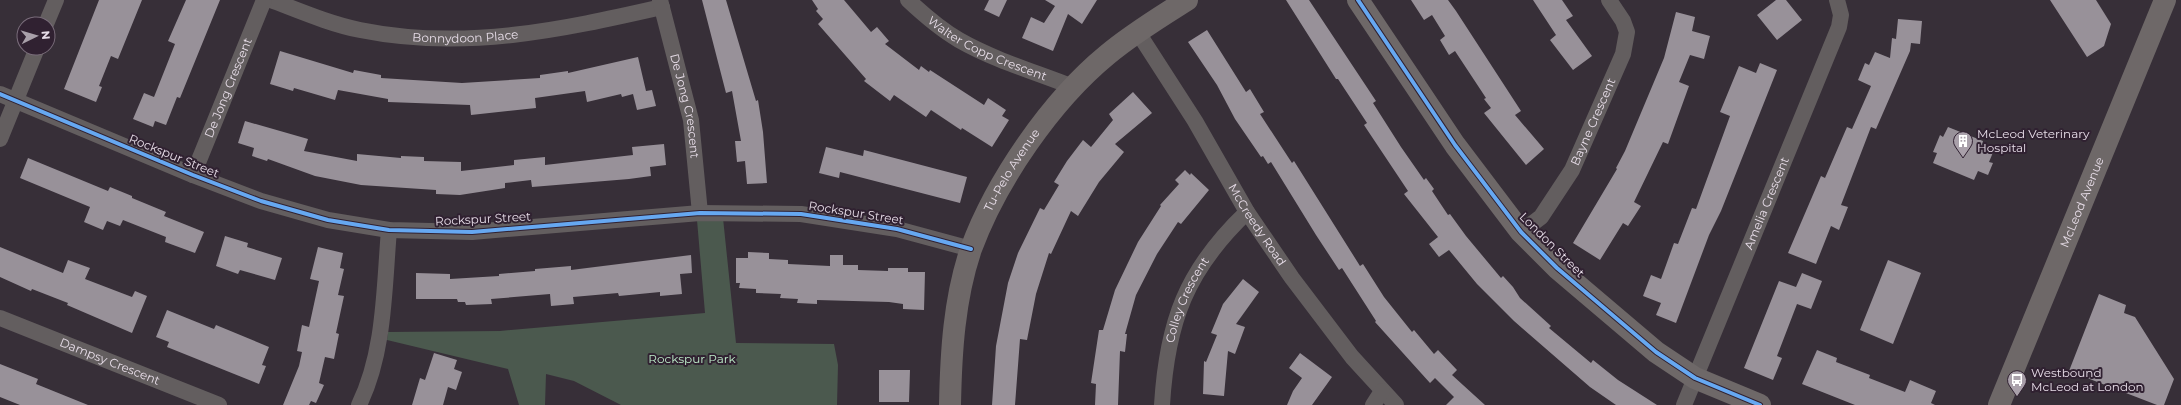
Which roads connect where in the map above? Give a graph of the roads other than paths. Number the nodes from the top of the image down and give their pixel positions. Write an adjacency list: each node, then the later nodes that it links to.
1 (56, 0): 11 (street)
2 (264, 0): 18 (street, De Jong Crescent)
3 (271, 0): 10 (street, Bonnydoon Place)
4 (908, 0): 14 (street, Walter Copp Crescent)
5 (1187, 0): 12 (street, Tu-Pelo Avenue)
6 (1358, 0): 22 (street, London Street)
7 (1609, 0): 22 (street, Bayne Crescent)
8 (1837, 0): 25 (street, Amelia Crescent)
9 (2165, 0): 35 (street, McLeod Avenue)
10 (661, 4): 20 (street, De Jong Crescent)
11 (49, 16)
12 (1137, 32): 14 (street, Tu-Pelo Avenue); 19 (street, McCreedy Road)
13 (34, 56): 16 (street)
14 (1073, 87): 23 (street, Tu-Pelo Avenue)
15 (0, 94): 16 (street, Rockspur Street)
16 (15, 101): 17 (street); 18 (street, Rockspur Street)
17 (0, 139)
18 (193, 175): 21 (street, Rockspur Street)
19 (1247, 212): 26 (street, McCreedy Road); 30 (street, Colley Crescent)
20 (700, 213): 21 (street, Rockspur Street); 23 (street, Rockspur Street)
21 (390, 230): 28 (street)
22 (1521, 232): 25 (street, London Street)
23 (971, 249): 29 (street, Tu-Pelo Avenue)
24 (0, 318): 27 (street, Dampsy Crescent)
25 (1696, 378): 33 (street, Amelia Crescent); 34 (street, London Street)
26 (1382, 391): 31 (street); 32 (street, McCreedy Road)
27 (219, 405)
28 (359, 405)
29 (950, 405)
30 (1162, 405)
31 (1373, 405)
32 (1396, 405)
33 (1684, 405)
34 (1760, 405)
35 (1999, 405)

